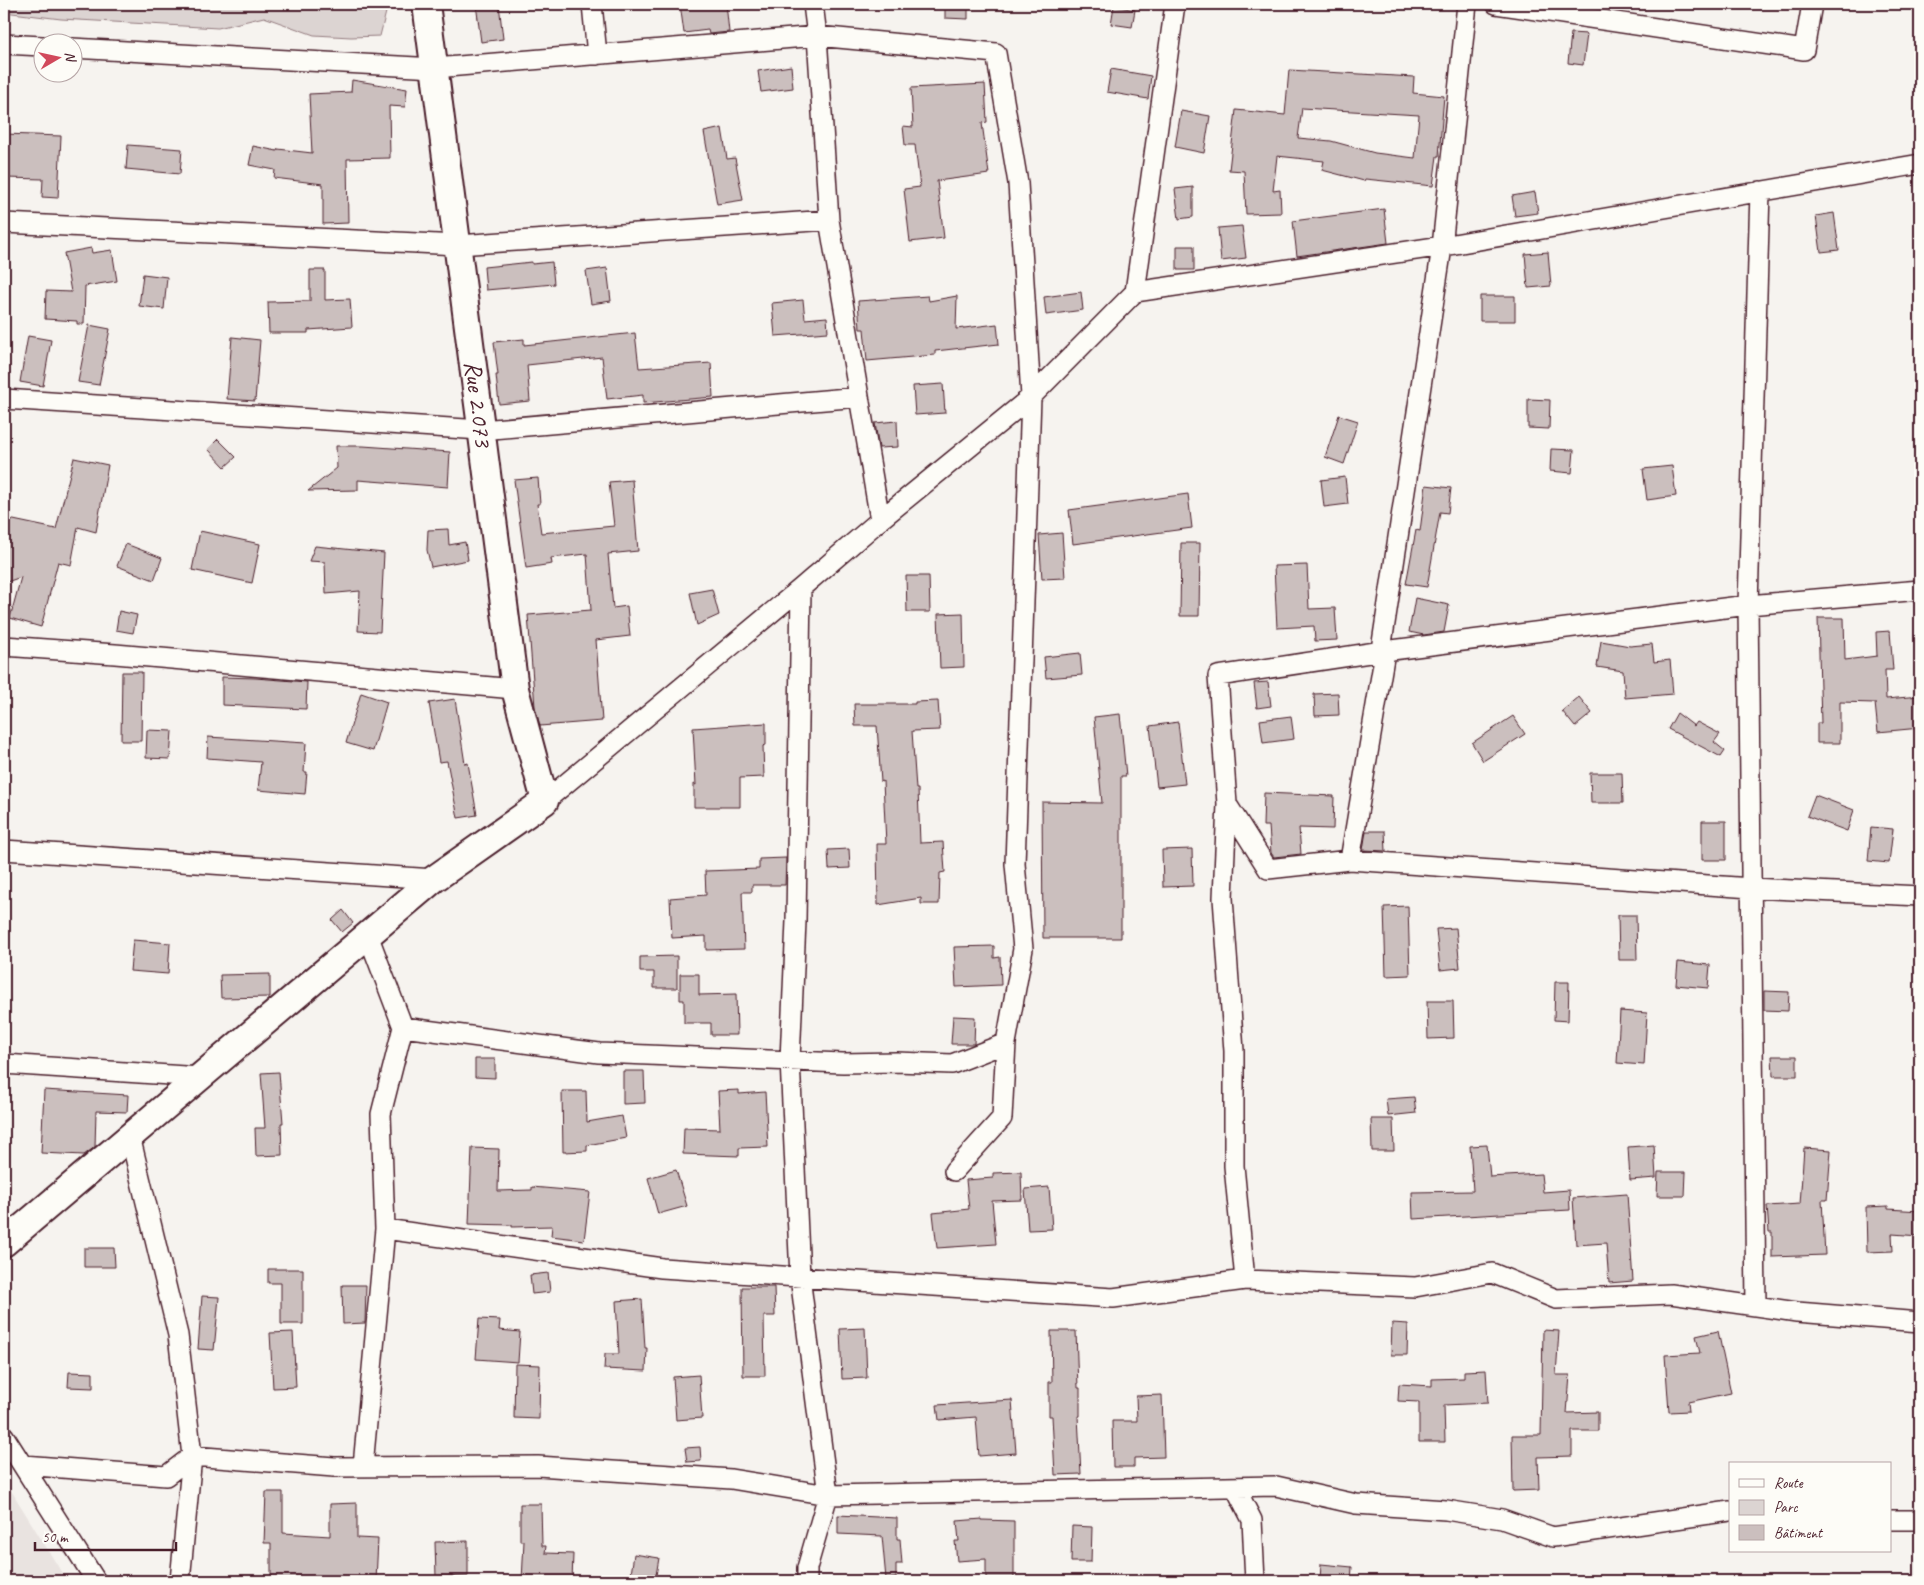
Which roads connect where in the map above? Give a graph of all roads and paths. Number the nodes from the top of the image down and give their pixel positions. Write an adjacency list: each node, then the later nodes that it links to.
1 (426, 4): 13 (street, Rue 2.073)
2 (592, 4): 12 (street)
3 (813, 4): 8 (street)
4 (1175, 4): 20 (street)
5 (1467, 4): 19 (street)
6 (1496, 4): 7 (street)
7 (1812, 4)
8 (817, 36): 12 (street); 16 (street); 22 (street)
9 (4, 44): 10 (street)
10 (32, 45)
11 (82, 49): 13 (street)
12 (597, 55): 13 (street)
13 (435, 68): 18 (street, Rue 2.073)
14 (1920, 164): 15 (street)
15 (1760, 191): 19 (street); 28 (street)
16 (830, 220): 18 (street); 21 (street)
17 (4, 224): 18 (street)
18 (458, 245): 24 (street, Rue 2.073)
19 (1442, 246): 20 (street); 30 (street)
20 (1135, 292): 22 (street)
21 (859, 397): 24 (street); 25 (street)
22 (1030, 397): 25 (street); 41 (street)
23 (4, 399): 24 (street)
24 (481, 430): 31 (street, Rue 2.073)
25 (880, 520): 26 (street)
26 (800, 588): 32 (street); 42 (street)
27 (1920, 590): 28 (street)
28 (1748, 606): 30 (street); 37 (street)
29 (4, 646): 31 (street)
30 (1385, 652): 33 (street); 35 (street)
31 (515, 689): 32 (street, Rue 2.073)
32 (545, 801): 36 (street)
33 (1228, 804): 35 (street); 50 (street)
34 (4, 850): 36 (street)
35 (1350, 860): 37 (street)
36 (434, 879): 39 (street)
37 (1751, 888): 38 (street); 51 (street)
38 (1920, 896)
39 (368, 935): 40 (street); 44 (street)
40 (403, 1028): 42 (street); 47 (street)
41 (1006, 1042): 42 (street); 46 (street)
42 (790, 1060): 49 (street)
43 (4, 1064): 44 (street)
44 (200, 1077): 45 (street)
45 (130, 1136): 48 (street); 54 (street)
46 (954, 1171)
47 (385, 1228): 49 (street); 56 (street)
48 (4, 1243)
49 (800, 1277): 50 (street); 58 (street)
50 (1245, 1280): 51 (street)
51 (1756, 1306): 52 (street)
52 (1920, 1322)
53 (4, 1436): 55 (street)
54 (192, 1456): 55 (street); 56 (street); 63 (street)
55 (23, 1465): 62 (street)
56 (363, 1466): 58 (street)
57 (1235, 1487): 58 (street); 59 (street); 65 (street)
58 (828, 1495): 64 (street)
59 (1729, 1511)
60 (1892, 1520): 61 (street)
61 (1920, 1520)
62 (96, 1581)
63 (180, 1581)
64 (807, 1581)
65 (1256, 1581)

